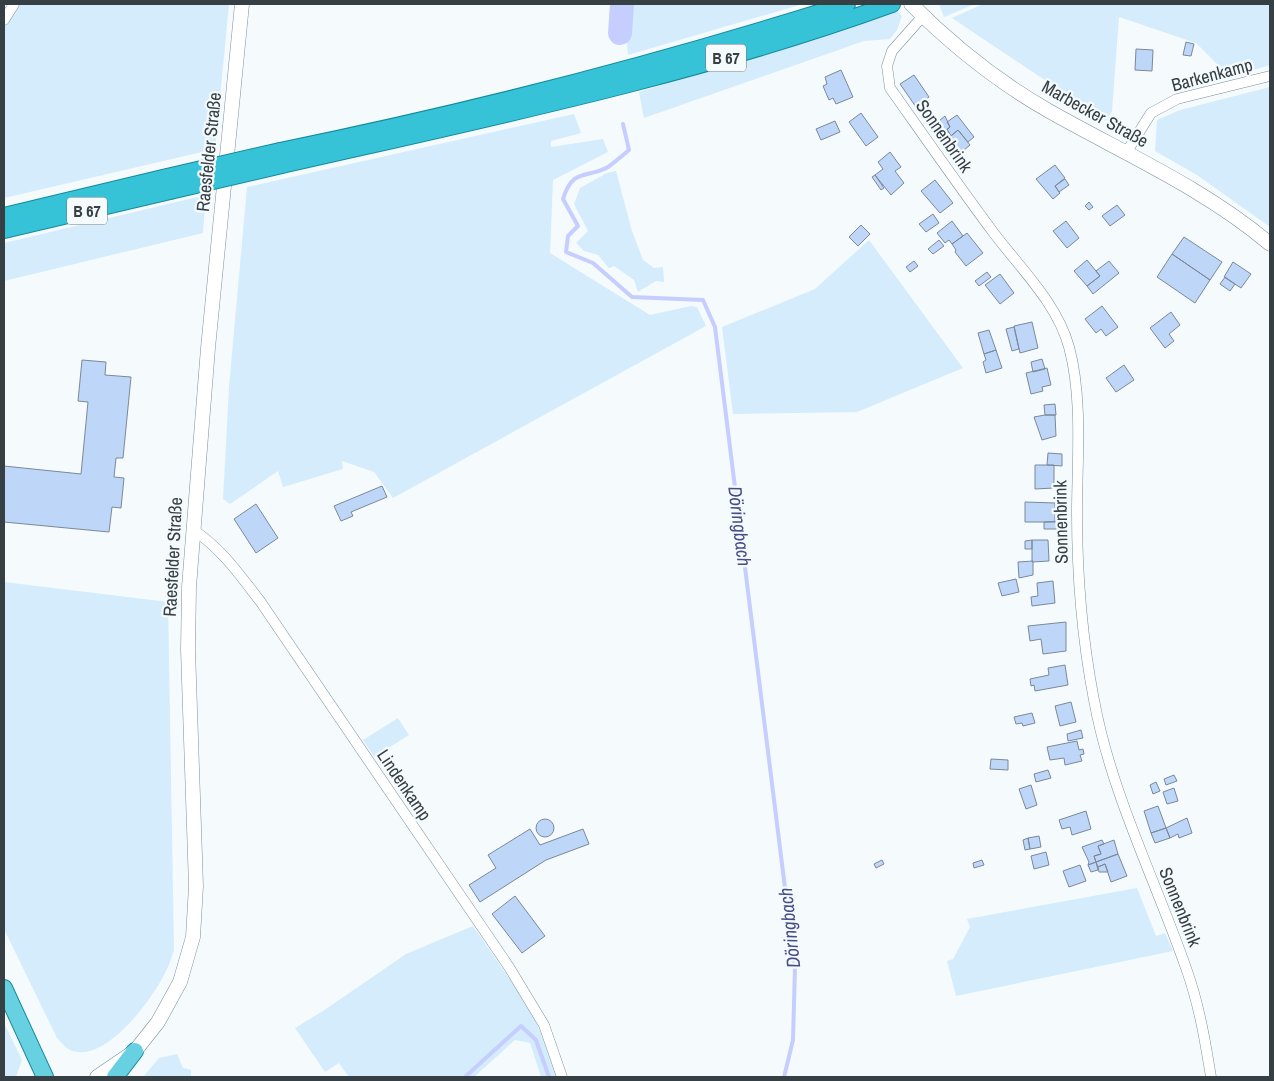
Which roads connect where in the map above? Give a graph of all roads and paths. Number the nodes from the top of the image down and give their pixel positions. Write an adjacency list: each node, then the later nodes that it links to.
1 (14, 4): 7 (street)
2 (242, 4): 17 (main road, Raesfelder Straße)
3 (847, 4): 10 (highway, B 67)
4 (892, 4): 10 (highway, B 67)
5 (911, 4): 6 (main road, Marbecker Straße)
6 (923, 16): 9 (main road, Marbecker Straße); 24 (street, Sonnenbrink)
7 (4, 20)
8 (1270, 76): 9 (street, Barkenkamp)
9 (1126, 153): 16 (main road, Marbecker Straße)
10 (281, 158): 11 (highway, B 67, bridge)
11 (168, 184): 12 (highway, B 67); 15 (highway, B 67)
12 (50, 203): 13 (highway); 14 (highway, B 67)
13 (4, 211)
14 (4, 216)
15 (4, 230)
16 (1270, 244)
17 (192, 528): 19 (main road, Raesfelder Straße); 23 (street, Lindenkamp)
18 (4, 988): 20 (main road)
19 (135, 1051): 21 (main road, Raesfelder Straße); 22 (main road)
20 (45, 1077)
21 (97, 1077)
22 (115, 1077)
23 (562, 1077)
24 (1211, 1077)

